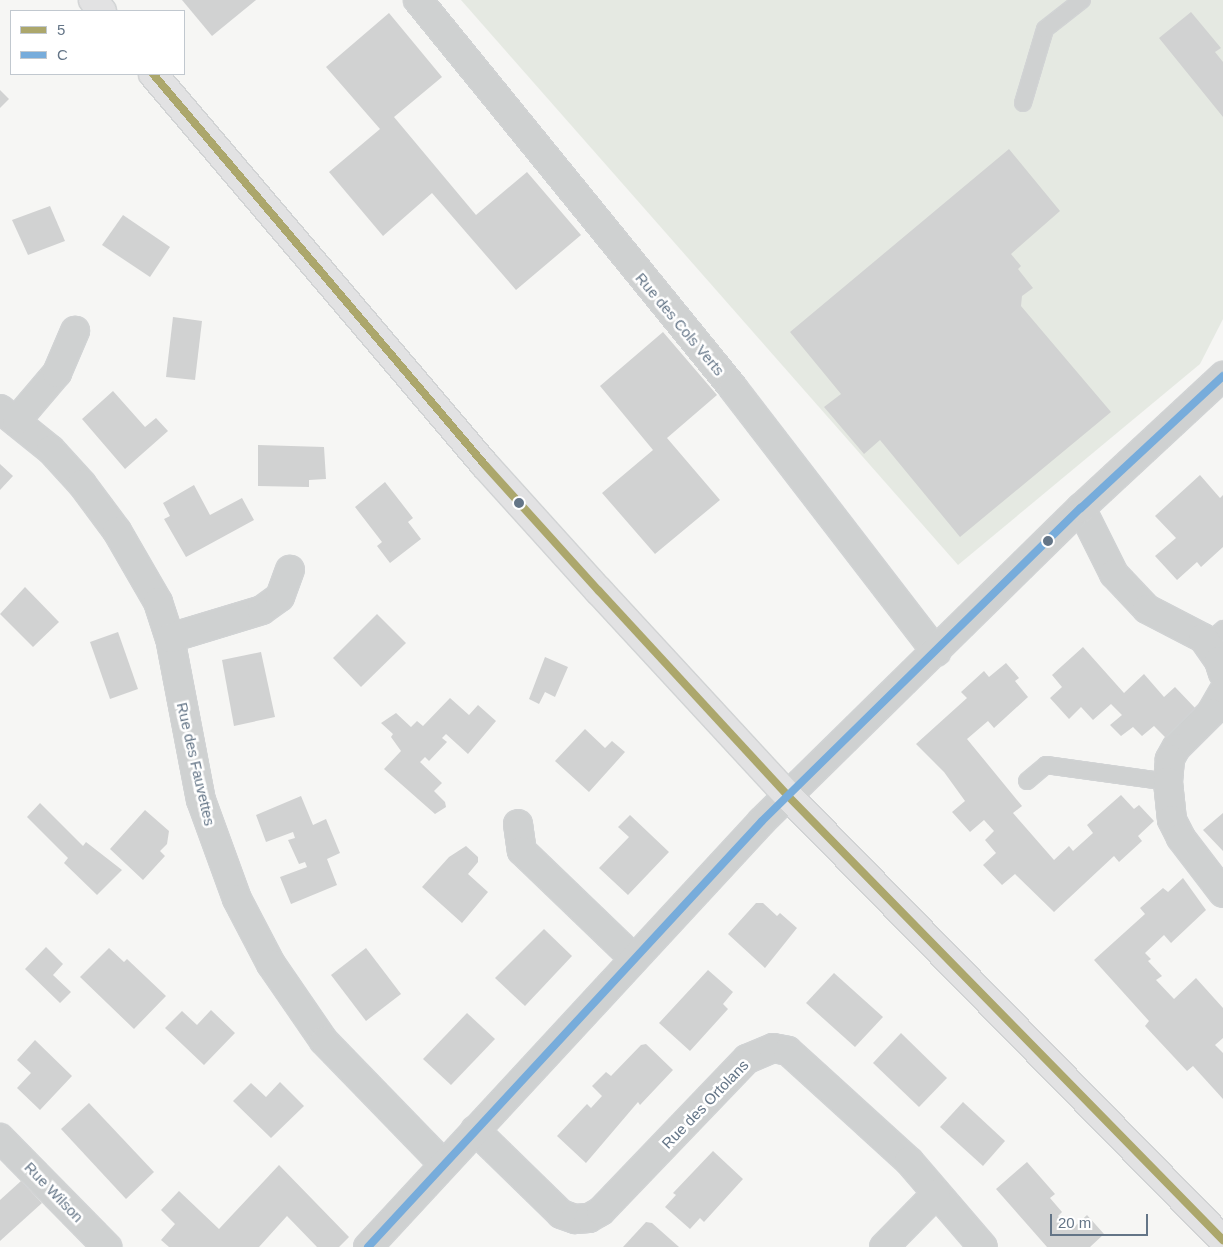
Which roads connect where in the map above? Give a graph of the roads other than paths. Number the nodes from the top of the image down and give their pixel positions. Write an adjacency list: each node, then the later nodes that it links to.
1 (418, 0): 12 (street, Rue des Cols Verts)
2 (1082, 0): 4 (lane)
3 (153, 75): 17 (main road)
4 (1023, 103)
5 (75, 331): 7 (street)
6 (1223, 376): 8 (street)
7 (9, 414): 11 (street, Rue des Fauvettes)
8 (1081, 508): 10 (street); 12 (street)
9 (290, 570): 11 (street)
10 (1215, 636): 13 (street)
11 (170, 638): 23 (street, Rue des Fauvettes)
12 (936, 652): 17 (street)
13 (1223, 674)
14 (1223, 692): 16 (street)
15 (1027, 781): 16 (lane)
16 (1168, 782): 19 (street)
17 (788, 796): 20 (street); 25 (main road)
18 (518, 824): 20 (street)
19 (1223, 893)
20 (633, 958): 21 (street)
21 (475, 1130): 23 (street); 24 (street, Rue des Ortolans)
22 (0, 1138): 26 (street, Rue Wilson)
23 (443, 1164): 27 (street)
24 (936, 1194): 28 (street); 29 (street, Rue des Ortolans)
25 (1223, 1240)
26 (107, 1247)
27 (368, 1247)
28 (884, 1247)
29 (983, 1247)

